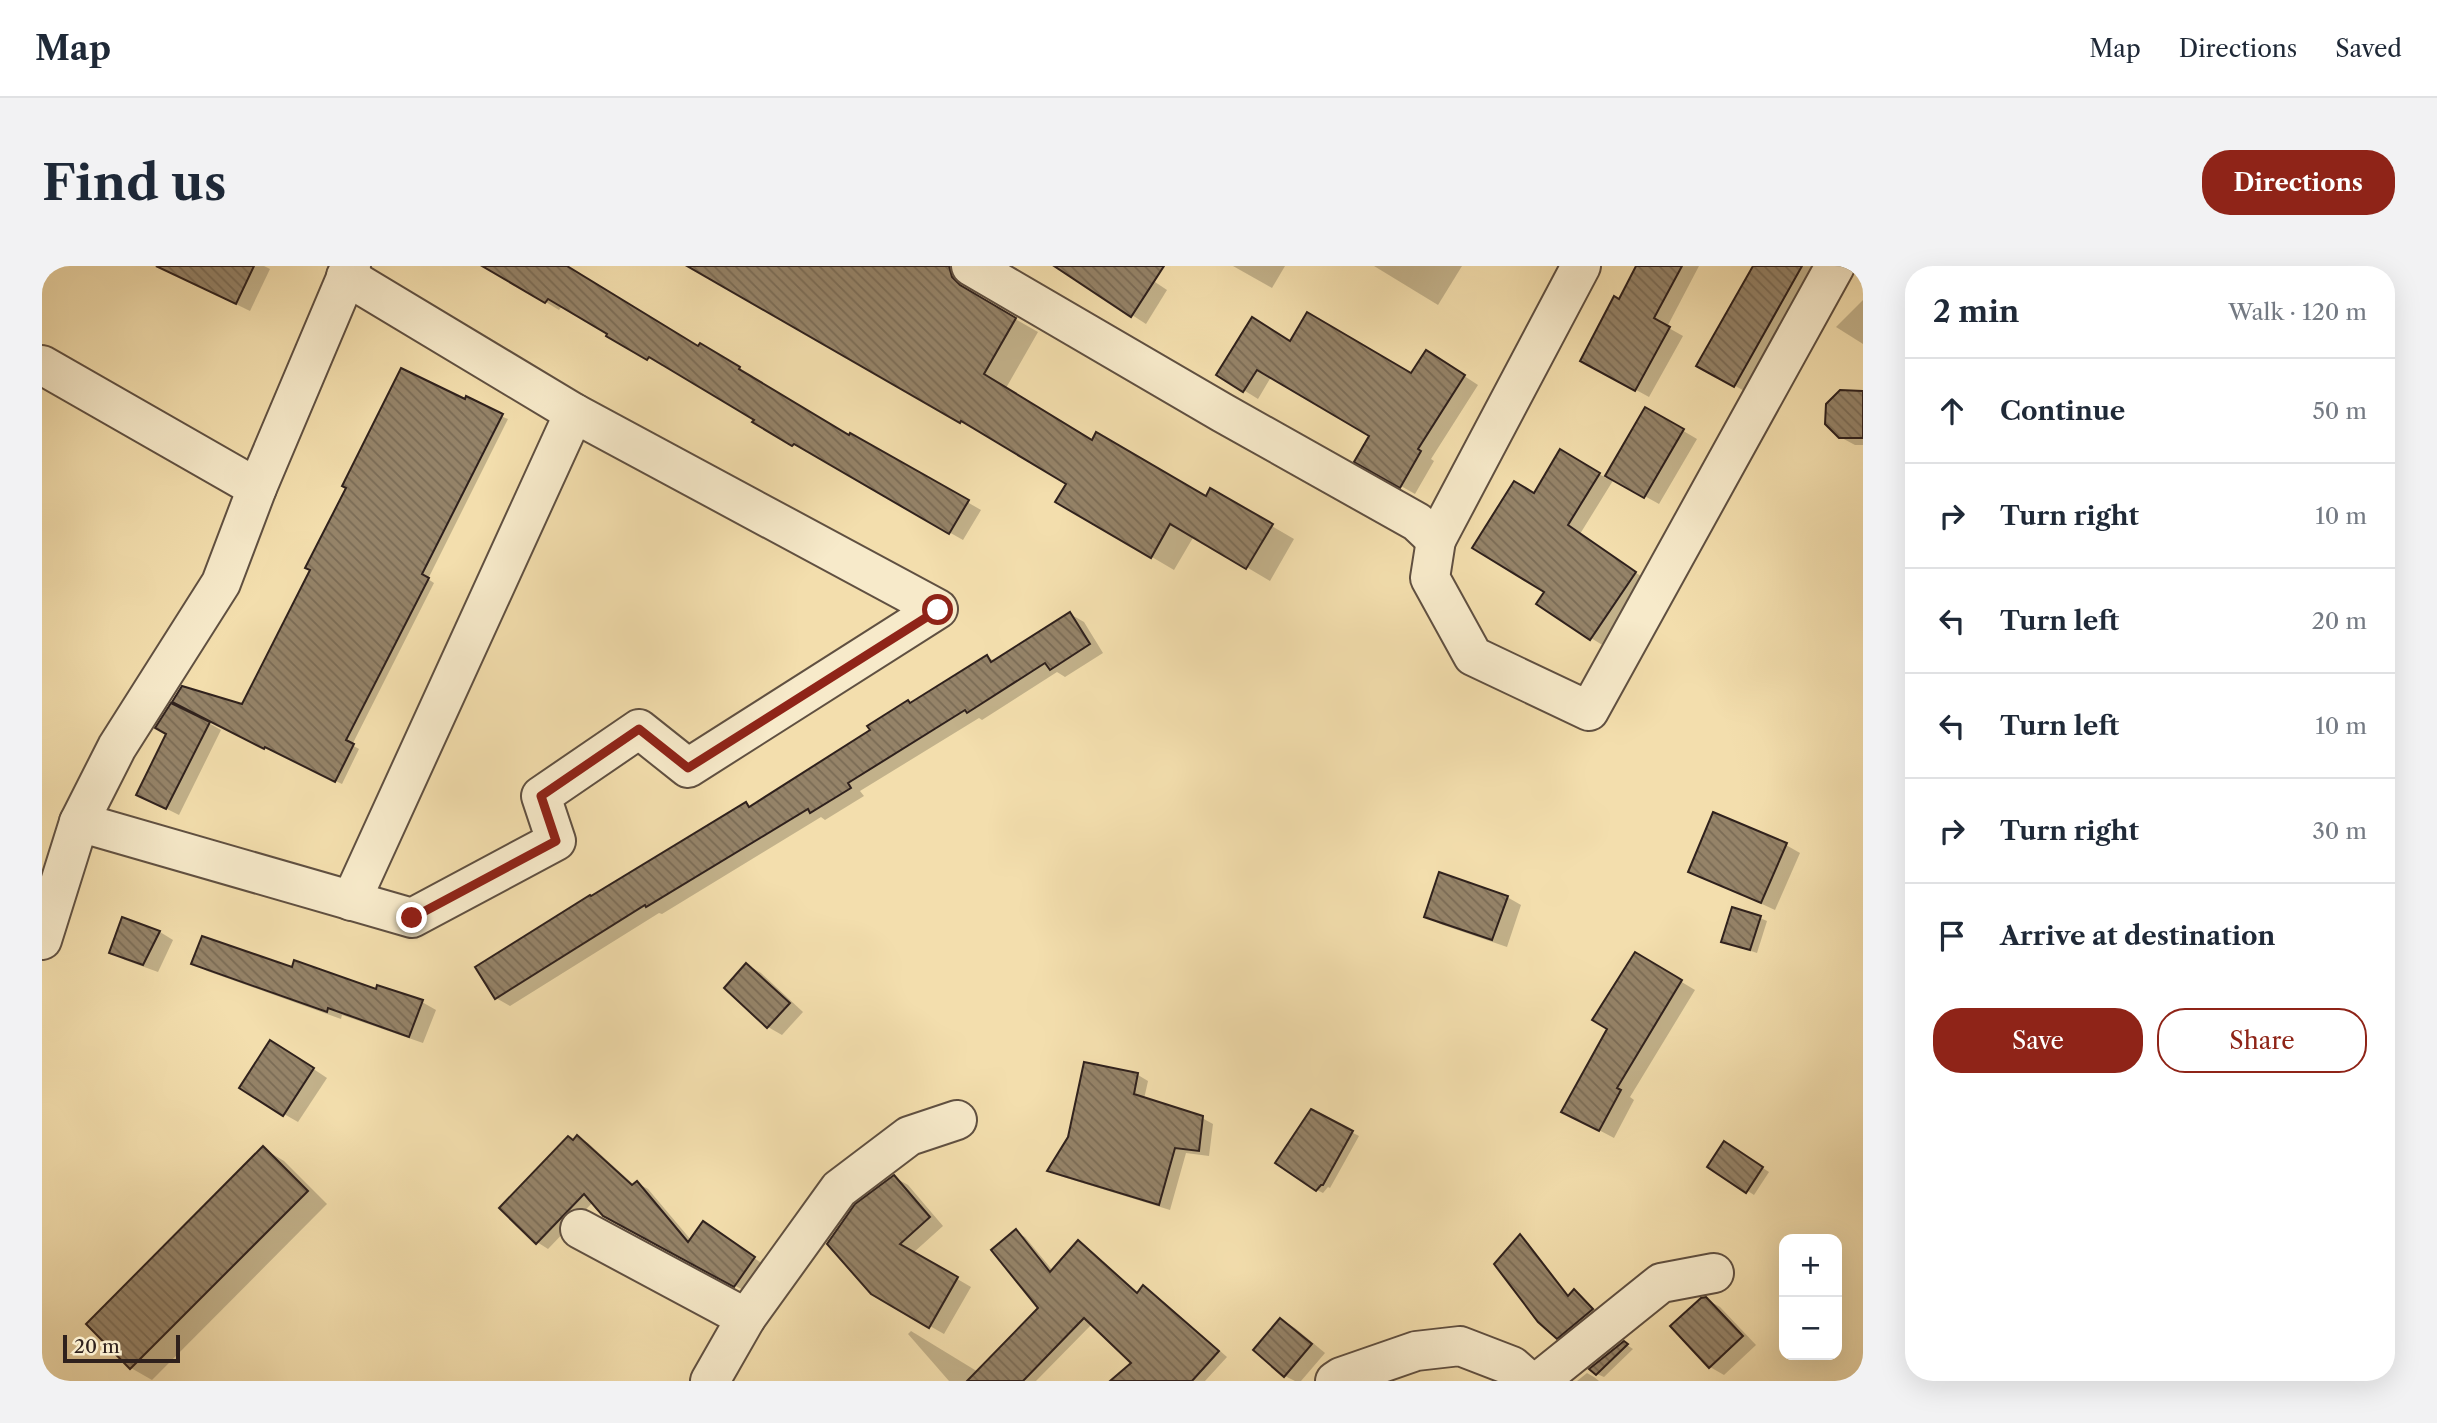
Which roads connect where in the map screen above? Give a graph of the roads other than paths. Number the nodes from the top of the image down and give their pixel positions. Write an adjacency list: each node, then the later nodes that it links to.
1 (971, 266): 8 (street)
2 (1581, 266): 8 (street)
3 (1835, 266): 8 (street)
4 (349, 271): 6 (street); 7 (street)
5 (42, 365): 7 (street)
6 (574, 413): 10 (street); 10 (street)
7 (257, 488): 9 (street)
8 (1437, 540)
9 (79, 822): 10 (street); 11 (street)
10 (351, 901)
11 (42, 940)
12 (957, 1120): 15 (street)
13 (580, 1229): 15 (street)
14 (1714, 1273): 19 (street)
15 (746, 1318): 16 (street)
16 (710, 1381)
17 (1335, 1381): 18 (street)
18 (1530, 1381)
19 (1539, 1381)

